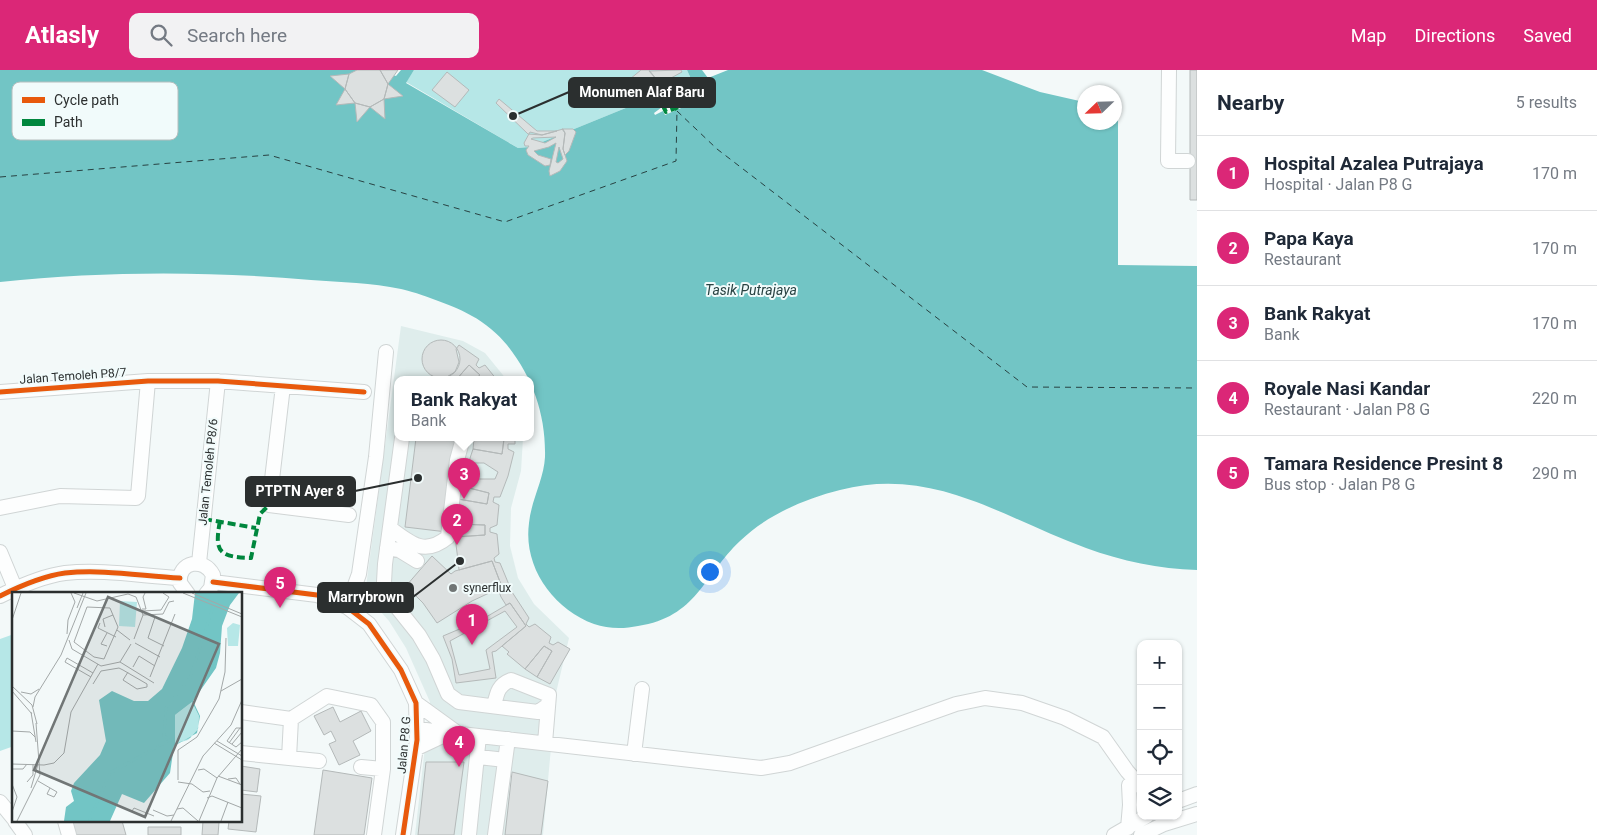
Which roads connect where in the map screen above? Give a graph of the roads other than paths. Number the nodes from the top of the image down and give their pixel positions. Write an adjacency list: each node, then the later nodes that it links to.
1 (1169, 70): 2 (street)
2 (1188, 161)
3 (386, 352): 11 (street)
4 (148, 381): 5 (street, Jalan Temoleh P8/7); 7 (street, Jalan Temoleh P8/7); 13 (street)
5 (218, 381): 6 (street, Jalan Temoleh P8/7); 18 (street, Jalan Temoleh P8/6)
6 (283, 386): 8 (street, Jalan Temoleh P8/7); 14 (street)
7 (0, 392)
8 (364, 392)
9 (402, 441): 12 (street)
10 (462, 441): 15 (street)
11 (376, 457): 12 (street); 25 (street)
12 (399, 460): 15 (street)
13 (0, 508)
14 (349, 515)
15 (390, 528): 17 (street)
16 (0, 552): 21 (street)
17 (386, 553): 19 (street); 28 (street)
18 (198, 563): 20 (street); 22 (street)
19 (416, 564)
20 (180, 578): 21 (street); 23 (street)
21 (15, 588): 24 (street)
22 (210, 588): 25 (street, Jalan P8 G)
23 (186, 592)
24 (0, 596)
25 (348, 607): 27 (street, Jalan P8 G)
26 (642, 689): 39 (street)
27 (416, 703): 32 (street, Jalan P8 G); 33 (street)
28 (494, 706): 29 (street); 29 (street)
29 (543, 709): 36 (street)
30 (242, 712): 31 (street)
31 (291, 720): 41 (street); 45 (street)
32 (417, 729): 33 (street); 37 (street, Jalan P8 G)
33 (454, 733): 34 (street); 37 (street)
34 (480, 736): 35 (street); 40 (street)
35 (508, 739): 36 (street); 42 (street)
36 (545, 743): 39 (street)
37 (416, 749): 56 (street, Jalan P8 G)
38 (242, 753): 41 (street)
39 (634, 754): 46 (street)
40 (478, 757): 42 (street); 57 (street)
41 (288, 758): 43 (street)
42 (505, 760): 58 (street)
43 (318, 762)
44 (361, 766): 45 (street)
45 (383, 769): 55 (street)
46 (1134, 782): 50 (street); 53 (street)
47 (0, 802): 49 (street)
48 (1197, 814): 52 (street)
49 (12, 819)
50 (1144, 821): 52 (street); 53 (street)
51 (65, 822): 54 (street)
52 (1162, 825)
53 (1128, 828): 59 (street)
54 (69, 835)
55 (374, 835)
56 (403, 835)
57 (469, 835)
58 (495, 835)
59 (1114, 835)

